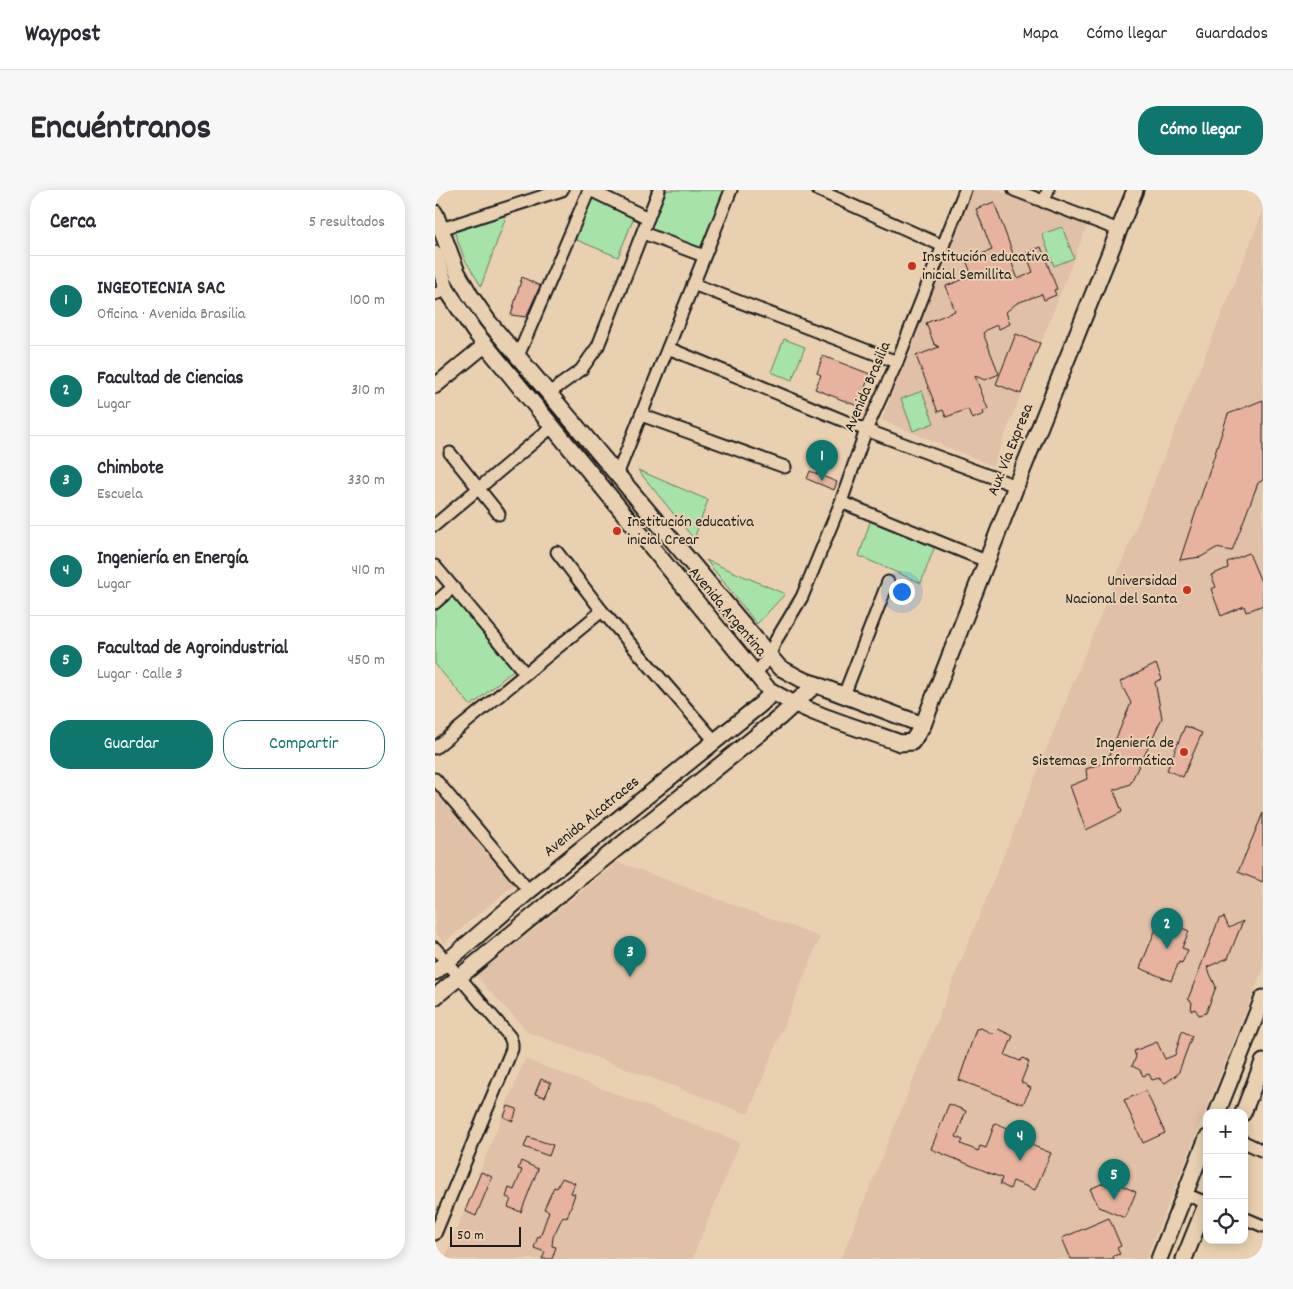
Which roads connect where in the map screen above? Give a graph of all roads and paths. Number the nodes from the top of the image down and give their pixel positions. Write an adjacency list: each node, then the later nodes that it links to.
1 (562, 190): 13 (street)
2 (589, 190): 12 (street); 26 (street)
3 (658, 190): 12 (street)
4 (731, 190): 18 (street)
5 (818, 190): 16 (street)
6 (965, 190): 16 (street, Avenida Brasilia)
7 (1014, 190): 10 (street)
8 (1048, 190): 10 (street)
9 (1135, 190): 14 (main road, Aux. Vía Expresa)
10 (1044, 202): 14 (street)
11 (435, 213): 13 (main road, Avenida Argentina)
12 (648, 218): 15 (street)
13 (441, 229): 21 (main road, Avenida Argentina)
14 (1119, 230): 37 (main road, Aux. Vía Expresa)
15 (643, 233): 18 (street); 29 (street)
16 (943, 246): 27 (street, Avenida Brasilia)
17 (435, 254): 20 (main road, Avenida Argentina)
18 (705, 256): 19 (street)
19 (693, 284): 25 (street); 27 (street)
20 (441, 292): 22 (main road, Avenida Argentina)
21 (488, 321): 22 (street); 23 (main road, Avenida Argentina)
22 (474, 331): 24 (main road, Avenida Argentina)
23 (504, 339): 24 (street); 26 (main road, Avenida Argentina)
24 (487, 348): 28 (street); 30 (main road, Avenida Argentina)
25 (668, 348): 31 (street); 33 (street)
26 (518, 356): 29 (main road, Avenida Argentina)
27 (897, 362): 33 (street, Avenida Brasilia)
28 (435, 386)
29 (544, 387): 30 (street); 36 (main road, Avenida Argentina)
30 (526, 394): 32 (main road, Avenida Argentina)
31 (641, 414): 35 (street); 36 (street)
32 (553, 426): 38 (street); 51 (main road, Avenida Argentina)
33 (866, 430): 37 (street); 39 (street, Avenida Brasilia)
34 (450, 453): 38 (street)
35 (785, 467)
36 (617, 475): 49 (main road, Avenida Argentina)
37 (1016, 486): 43 (main road, Aux. Vía Expresa)
38 (479, 489): 40 (street); 41 (street)
39 (841, 502): 43 (street); 49 (street, Avenida Brasilia)
40 (499, 514)
41 (435, 525)
42 (557, 552): 48 (street)
43 (986, 561): 56 (main road, Aux. Vía Expresa)
44 (435, 566): 46 (street)
45 (888, 582): 54 (street)
46 (453, 587): 47 (street); 50 (street)
47 (435, 602)
48 (602, 610): 50 (street); 57 (street)
49 (774, 661): 51 (street, Avenida Brasilia); 52 (main road)
50 (525, 673): 58 (street)
51 (756, 674): 53 (main road, Avenida Argentina)
52 (816, 684): 54 (main road); 55 (main road)
53 (773, 692): 55 (main road, Avenida Argentina); 57 (main road, Avenida Alcatraces)
54 (844, 695): 56 (main road)
55 (795, 704): 56 (main road, Avenida Argentina); 63 (main road)
56 (923, 725)
57 (714, 740): 60 (main road, Avenida Alcatraces)
58 (435, 748)
59 (435, 779): 60 (street)
60 (529, 891): 62 (main road, Avenida Alcatraces)
61 (435, 948): 62 (street)
62 (441, 968): 63 (street)
63 (458, 977): 64 (main road); 75 (street)
64 (435, 997)
65 (1263, 998): 67 (main road)
66 (1263, 1062): 68 (main road)
67 (1219, 1109)
68 (1245, 1109)
69 (1248, 1144): 71 (street)
70 (1203, 1148): 72 (main road)
71 (1263, 1151)
72 (1185, 1194): 74 (street); 80 (main road)
73 (435, 1198): 75 (street)
74 (1203, 1201)
75 (447, 1203): 79 (street)
76 (1203, 1213): 81 (main road)
77 (1248, 1220): 78 (street)
78 (1263, 1226)
79 (435, 1234)
80 (1159, 1259)
81 (1184, 1259)

